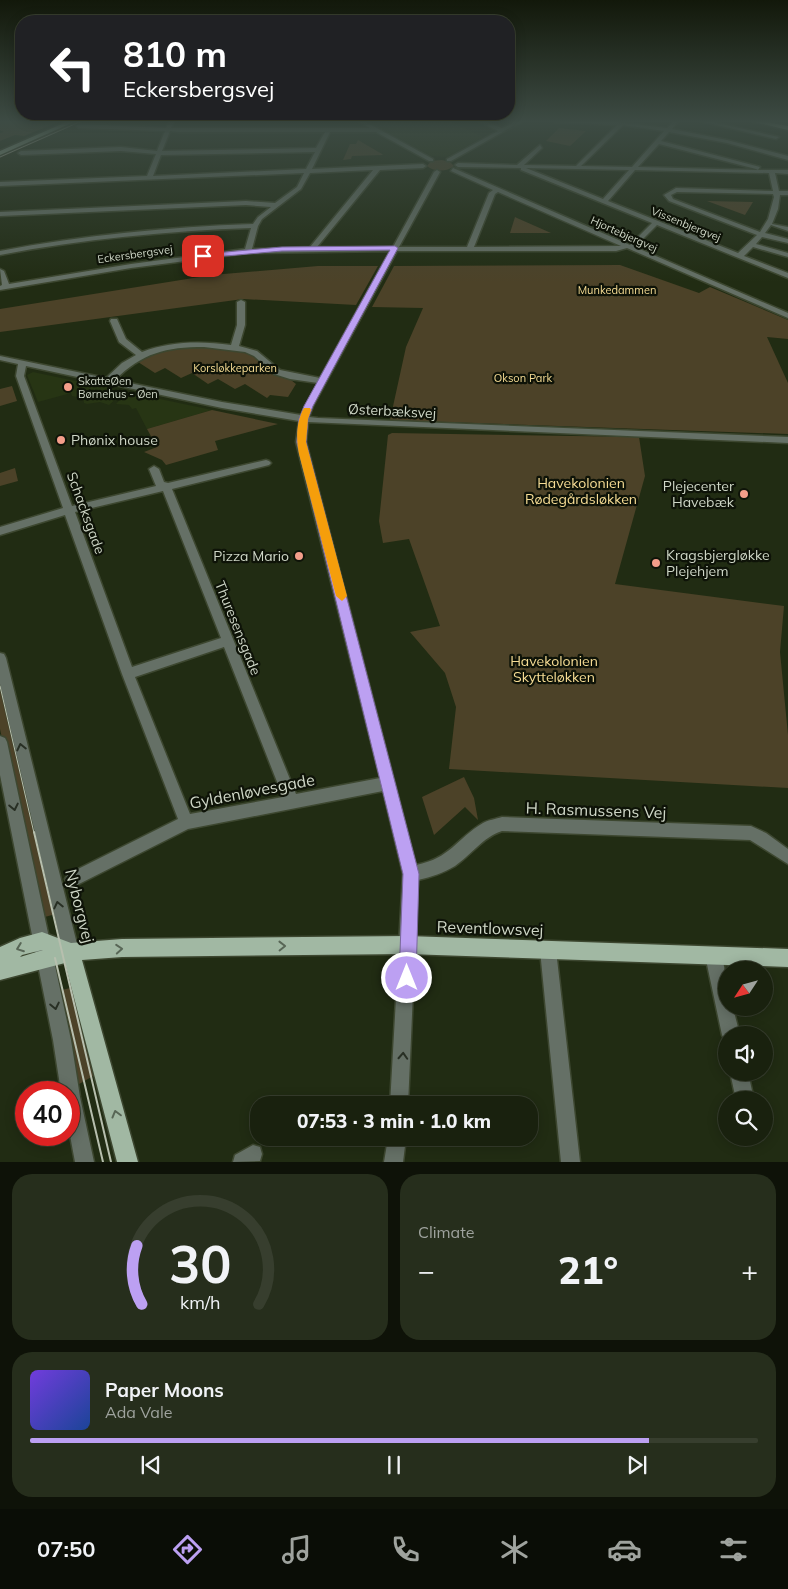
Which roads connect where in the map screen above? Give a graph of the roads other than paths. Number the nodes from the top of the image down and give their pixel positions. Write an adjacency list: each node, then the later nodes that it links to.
1 (150, 174): 10 (street)
2 (235, 174): 10 (street)
3 (306, 174): 15 (street)
4 (373, 174): 26 (street)
5 (444, 174): 25 (street)
6 (458, 174): 12 (street, Hjortebjergvej)
7 (535, 174): 14 (street, Vissenbjergvej)
8 (629, 174): 14 (street)
9 (773, 174): 13 (street)
10 (149, 178): 11 (street)
11 (0, 184)
12 (497, 190): 24 (street, Hjortebjergvej); 27 (street)
13 (785, 192): 18 (street); 21 (street)
14 (602, 201): 17 (street, Vissenbjergvej)
15 (276, 205): 16 (street); 19 (street)
16 (0, 214)
17 (656, 223): 24 (street); 31 (street, Vissenbjergvej)
18 (774, 225): 20 (street); 21 (street)
19 (255, 226): 28 (street); 29 (street)
20 (788, 229)
21 (765, 236): 22 (street); 23 (street)
22 (788, 241)
23 (753, 245): 30 (street); 31 (street)
24 (629, 247): 27 (street, Eckersbergsvej); 36 (street, Hjortebjergvej)
25 (395, 248): 26 (street, Eckersbergsvej); 27 (street, Eckersbergsvej); 43 (street)
26 (312, 249): 28 (street, Eckersbergsvej)
27 (470, 249)
28 (248, 251): 34 (street, Eckersbergsvej)
29 (0, 253)
30 (788, 255)
31 (739, 256): 33 (street, Vissenbjergvej)
32 (0, 271): 34 (street)
33 (788, 276)
34 (3, 288)
35 (241, 302): 38 (street)
36 (788, 316)
37 (114, 321): 39 (street)
38 (234, 348): 39 (street); 43 (street)
39 (141, 355): 42 (street)
40 (0, 358): 41 (street, Østerbæksvej)
41 (22, 362): 42 (street, Østerbæksvej); 49 (street, Schacksgade)
42 (108, 381): 44 (street, Østerbæksvej)
43 (324, 381): 44 (street)
44 (304, 419): 45 (street, Østerbæksvej); 55 (street)
45 (788, 440)
46 (266, 463): 48 (street)
47 (154, 469): 48 (street, Thuresensgade)
48 (166, 486): 49 (street); 51 (street, Thuresensgade)
49 (70, 510): 50 (street); 53 (street, Schacksgade)
50 (0, 531)
51 (227, 640): 53 (street); 56 (street, Thuresensgade)
52 (0, 658): 64 (street, Nyborgvej, one-way to 52)
53 (128, 674): 57 (street, Schacksgade)
54 (0, 742): 62 (street, one-way to 62)
55 (389, 783): 56 (street, Gyldenløvesgade); 59 (street)
56 (292, 801): 57 (street, Gyldenløvesgade)
57 (186, 822): 60 (street, Gyldenløvesgade)
58 (788, 857): 59 (street, H. Rasmussens Vej)
59 (411, 874): 61 (street)
60 (73, 879)
61 (407, 945): 63 (main road, Reventlowsvej); 64 (main road, Reventlowsvej, one-way to 61); 70 (street, one-way to 61)
62 (44, 949): 64 (main road, Reventlowsvej); 66 (main road, one-way to 66); 68 (main road); 72 (street, one-way to 72)
63 (548, 950): 65 (main road, Reventlowsvej); 75 (street)
64 (71, 952): 73 (main road, Nyborgvej, one-way to 64)
65 (712, 955): 67 (main road, Reventlowsvej); 69 (street)
66 (0, 957)
67 (788, 958)
68 (0, 971)
69 (728, 1026)
70 (400, 1096)
71 (396, 1146): 74 (street)
72 (85, 1162)
73 (128, 1162)
74 (394, 1162)
75 (571, 1162)

